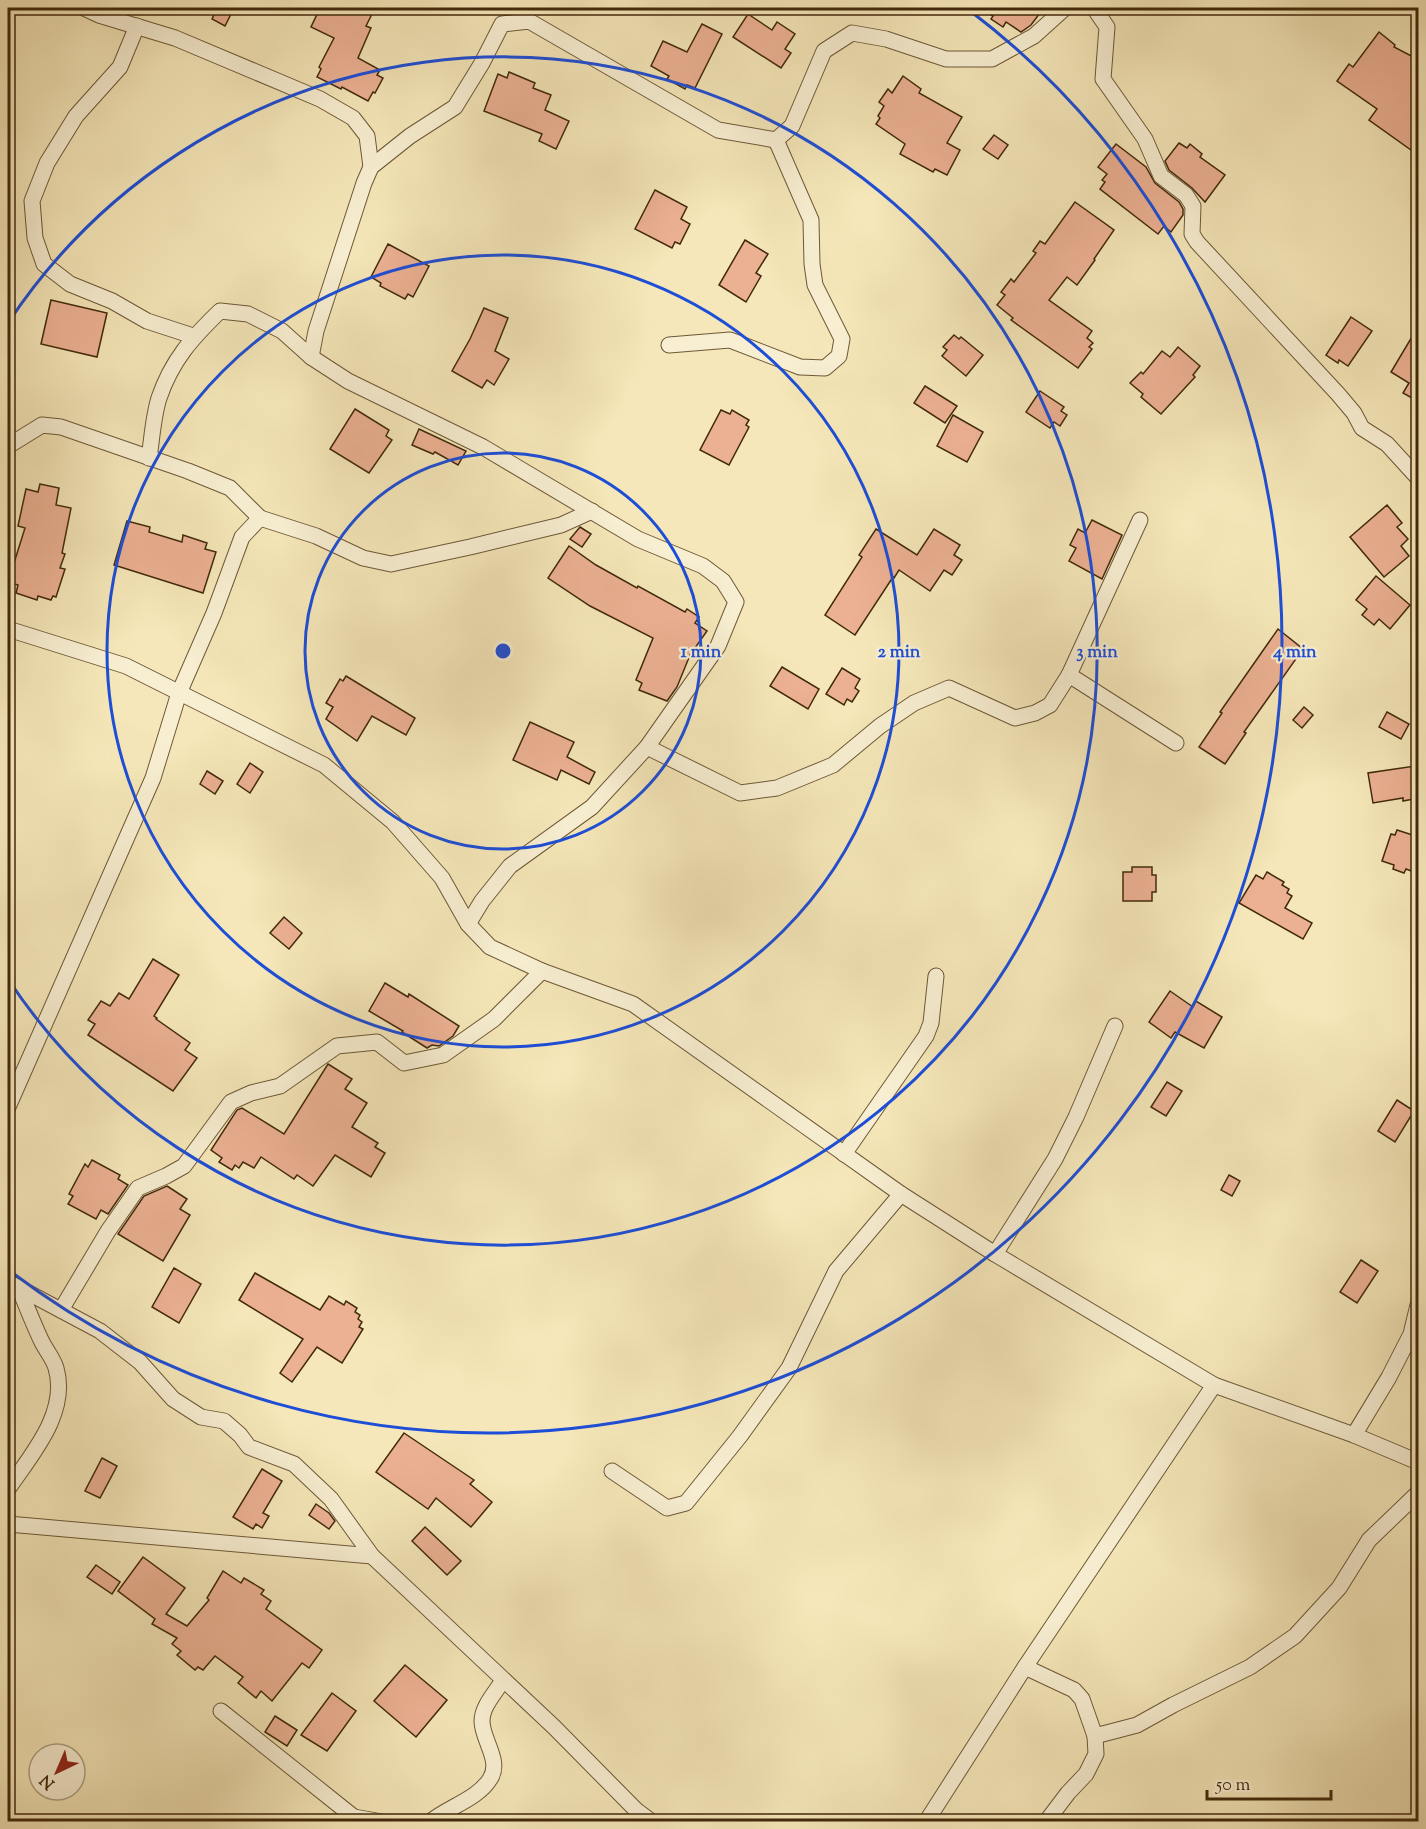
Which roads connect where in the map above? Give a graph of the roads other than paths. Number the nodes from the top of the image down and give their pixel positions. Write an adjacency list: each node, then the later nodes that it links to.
1 (84, 8): 4 (street)
2 (1065, 8): 5 (street)
3 (1094, 8): 12 (street)
4 (137, 26): 6 (street); 7 (street)
5 (776, 140): 6 (street); 8 (street)
6 (371, 167): 9 (street)
7 (193, 336): 9 (street); 11 (street)
8 (669, 345)
9 (311, 357): 13 (street)
10 (8, 446): 11 (street)
11 (149, 458): 14 (street)
12 (1419, 478)
13 (592, 511): 14 (street); 20 (street)
14 (260, 518): 18 (street)
15 (1140, 520): 17 (street)
16 (8, 629): 18 (street)
17 (1069, 675): 19 (street); 20 (street)
18 (179, 693): 21 (street); 25 (street)
19 (1176, 743)
20 (647, 747): 21 (street)
21 (468, 924): 22 (street)
22 (542, 971): 26 (street); 31 (street)
23 (936, 976): 26 (street)
24 (1115, 1026): 28 (street)
25 (8, 1107)
26 (844, 1154): 27 (street)
27 (901, 1194): 28 (street); 35 (street)
28 (995, 1254): 32 (street)
29 (13, 1285): 31 (street); 36 (street)
30 (1419, 1305): 33 (street)
31 (61, 1310): 39 (street)
32 (1214, 1385): 33 (street); 40 (street)
33 (1354, 1434): 34 (street)
34 (1419, 1462)
35 (612, 1471)
36 (8, 1489)
37 (1419, 1492): 43 (street)
38 (8, 1524): 39 (street)
39 (372, 1556): 41 (street)
40 (1025, 1667): 43 (street); 48 (street)
41 (503, 1680): 46 (street); 47 (street)
42 (221, 1711): 44 (street)
43 (1095, 1736): 49 (street)
44 (357, 1819): 45 (street)
45 (382, 1821)
46 (430, 1821)
47 (652, 1821)
48 (926, 1821)
49 (1046, 1821)

